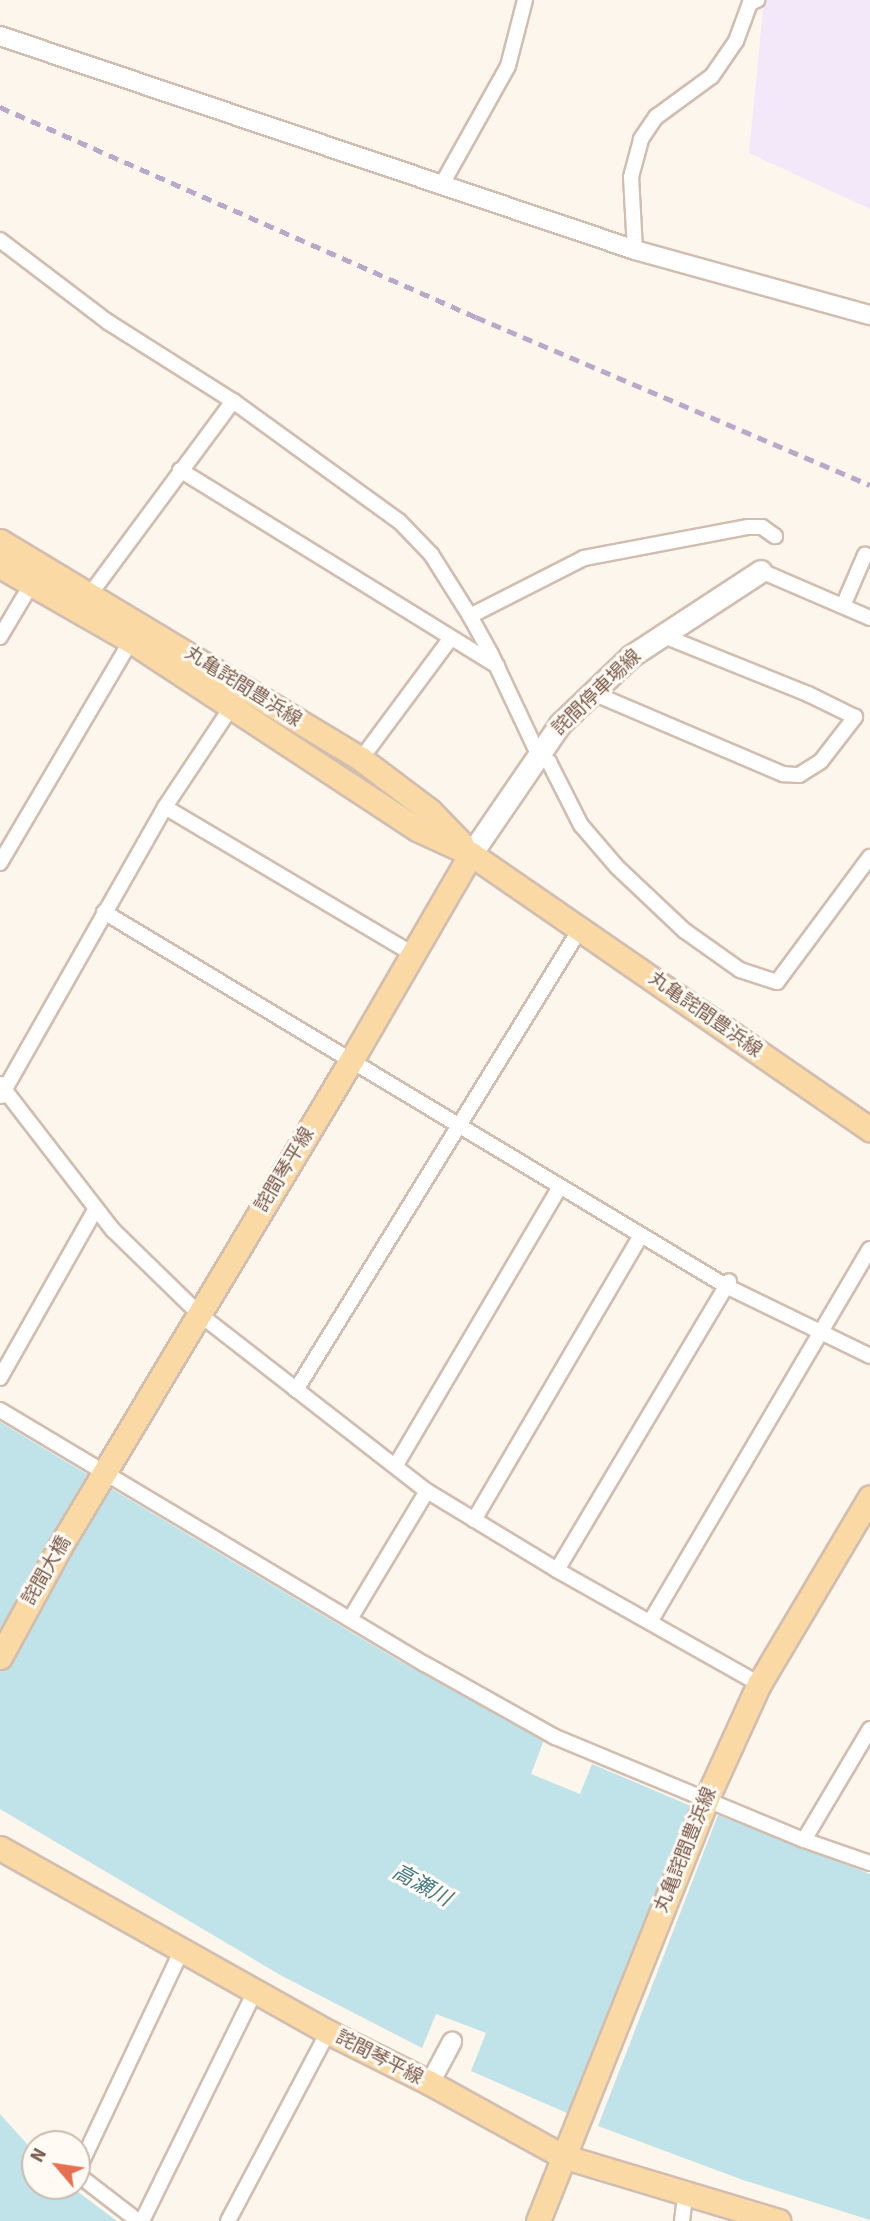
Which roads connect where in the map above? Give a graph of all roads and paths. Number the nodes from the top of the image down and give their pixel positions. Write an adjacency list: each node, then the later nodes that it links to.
1 (525, 0): 4 (street)
2 (752, 1): 6 (street)
3 (0, 36): 4 (street)
4 (441, 186): 6 (street)
5 (0, 240): 8 (street)
6 (635, 250): 7 (street)
7 (870, 315)
8 (233, 401): 9 (street); 18 (street)
9 (180, 470): 16 (street); 22 (street)
10 (775, 536): 18 (street)
11 (0, 541): 15 (main road, 丸亀詫間豊浜線)
12 (866, 555): 17 (street)
13 (0, 566): 15 (main road, 丸亀詫間豊浜線)
14 (761, 571): 17 (street); 20 (main road, 詫間停車場線)
15 (37, 575): 16 (main road, 丸亀詫間豊浜線); 21 (street); 23 (main road, 丸亀詫間豊浜線)
16 (90, 593): 28 (main road, 丸亀詫間豊浜線)
17 (843, 606): 19 (street)
18 (470, 616): 24 (street)
19 (870, 618)
20 (661, 635): 25 (main road, 詫間停車場線); 25 (street)
21 (0, 637)
22 (450, 639): 24 (street); 28 (street)
23 (131, 641): 26 (main road, 丸亀詫間豊浜線); 32 (street)
24 (497, 666): 27 (street)
25 (593, 693): 27 (main road, 詫間停車場線)
26 (232, 706): 29 (street); 30 (main road, 丸亀詫間豊浜線)
27 (538, 754): 30 (main road, 詫間停車場線); 31 (street)
28 (361, 759): 30 (main road, 丸亀詫間豊浜線)
29 (165, 807): 33 (street); 35 (street)
30 (471, 854): 34 (main road, 丸亀詫間豊浜線); 35 (main road, 詫間琴平線)
31 (870, 857)
32 (0, 863)
33 (104, 912): 36 (street); 37 (street)
34 (580, 929): 38 (street); 39 (main road, 丸亀詫間豊浜線)
35 (411, 953): 36 (main road, 詫間琴平線)
36 (352, 1059): 38 (street); 45 (main road, 詫間琴平線)
37 (2, 1091): 41 (street)
38 (458, 1125): 40 (street); 49 (street)
39 (870, 1129)
40 (559, 1188): 42 (street); 51 (street)
41 (96, 1208): 45 (street); 48 (street)
42 (641, 1235): 44 (street); 55 (street)
43 (870, 1250): 46 (street)
44 (727, 1283): 46 (street); 56 (street)
45 (198, 1313): 49 (street); 52 (main road, 詫間琴平線)
46 (820, 1333): 47 (street); 58 (street)
47 (870, 1356)
48 (0, 1378)
49 (296, 1390): 51 (street)
50 (0, 1410): 52 (street)
51 (396, 1465): 53 (street)
52 (102, 1479): 57 (street); 59 (main road, 詫間大橋)
53 (427, 1491): 55 (street); 57 (street)
54 (870, 1497): 60 (main road, 丸亀詫間豊浜線)
55 (474, 1520): 56 (street)
56 (557, 1570): 58 (street)
57 (350, 1619): 62 (street)
58 (650, 1622): 60 (street)
59 (0, 1657)
60 (759, 1684): 62 (main road, 丸亀詫間豊浜線)
61 (870, 1729): 63 (street)
62 (707, 1798): 63 (street); 72 (main road, 丸亀詫間豊浜線)
63 (804, 1840): 65 (street)
64 (0, 1848): 66 (main road, 詫間琴平線)
65 (870, 1863)
66 (182, 1950): 67 (main road, 詫間琴平線); 71 (street)
67 (255, 1991): 68 (main road, 詫間琴平線); 75 (street)
68 (328, 2032): 70 (main road, 詫間琴平線); 76 (street)
69 (452, 2042): 70 (street)
70 (430, 2083): 72 (main road, 詫間琴平線)
71 (91, 2143)
72 (562, 2157): 74 (main road, 詫間琴平線); 77 (main road, 丸亀詫間豊浜線)
73 (91, 2184): 75 (street)
74 (685, 2195): 78 (street); 79 (main road, 詫間琴平線)
75 (140, 2221)
76 (228, 2221)
77 (538, 2221)
78 (682, 2221)
79 (778, 2221)

